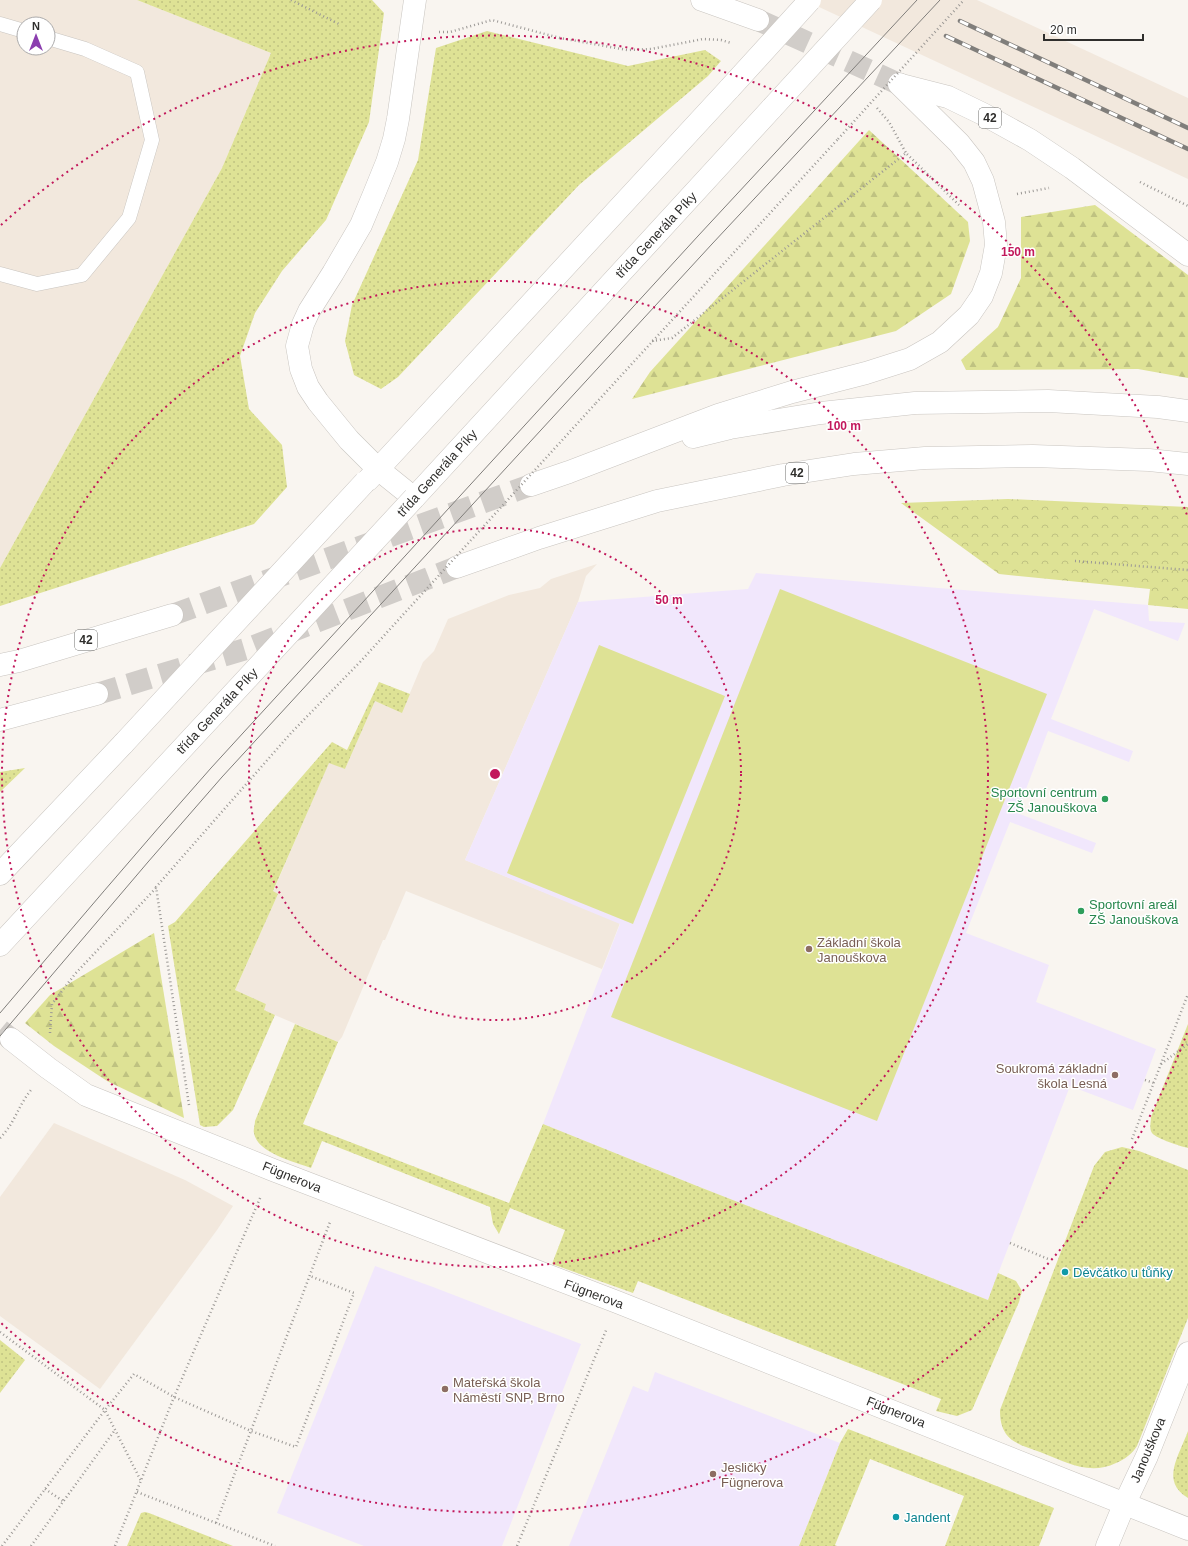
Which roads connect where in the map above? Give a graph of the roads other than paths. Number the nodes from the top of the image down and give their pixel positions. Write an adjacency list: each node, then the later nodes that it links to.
1 (415, 0): 14 (main road)
2 (702, 0): 5 (main road)
3 (810, 0): 14 (main road, bridge)
4 (871, 0): 16 (main road, třída Generála Píky, bridge)
5 (758, 20)
6 (0, 24): 7 (lane)
7 (16, 29)
8 (56, 40): 10 (lane)
9 (1188, 255): 13 (main road, 42)
10 (0, 274)
11 (1188, 411): 13 (main road, 42)
12 (1188, 464): 17 (main road, 42)
13 (569, 472): 15 (main road, 42)
14 (376, 475): 16 (main road); 22 (main road, bridge)
15 (531, 485)
16 (414, 498): 23 (main road, třída Generála Píky, bridge)
17 (458, 567)
18 (172, 614): 19 (main road, 42)
19 (0, 665)
20 (97, 694): 21 (main road)
21 (0, 720)
22 (0, 874)
23 (0, 945)
24 (12, 1039): 26 (main road, Fügnerova)
25 (1188, 1353): 26 (main road, Janouškova)
26 (1124, 1505): 27 (main road, Fügnerova); 28 (main road, Janouškova)
27 (1188, 1529)
28 (1107, 1546)

